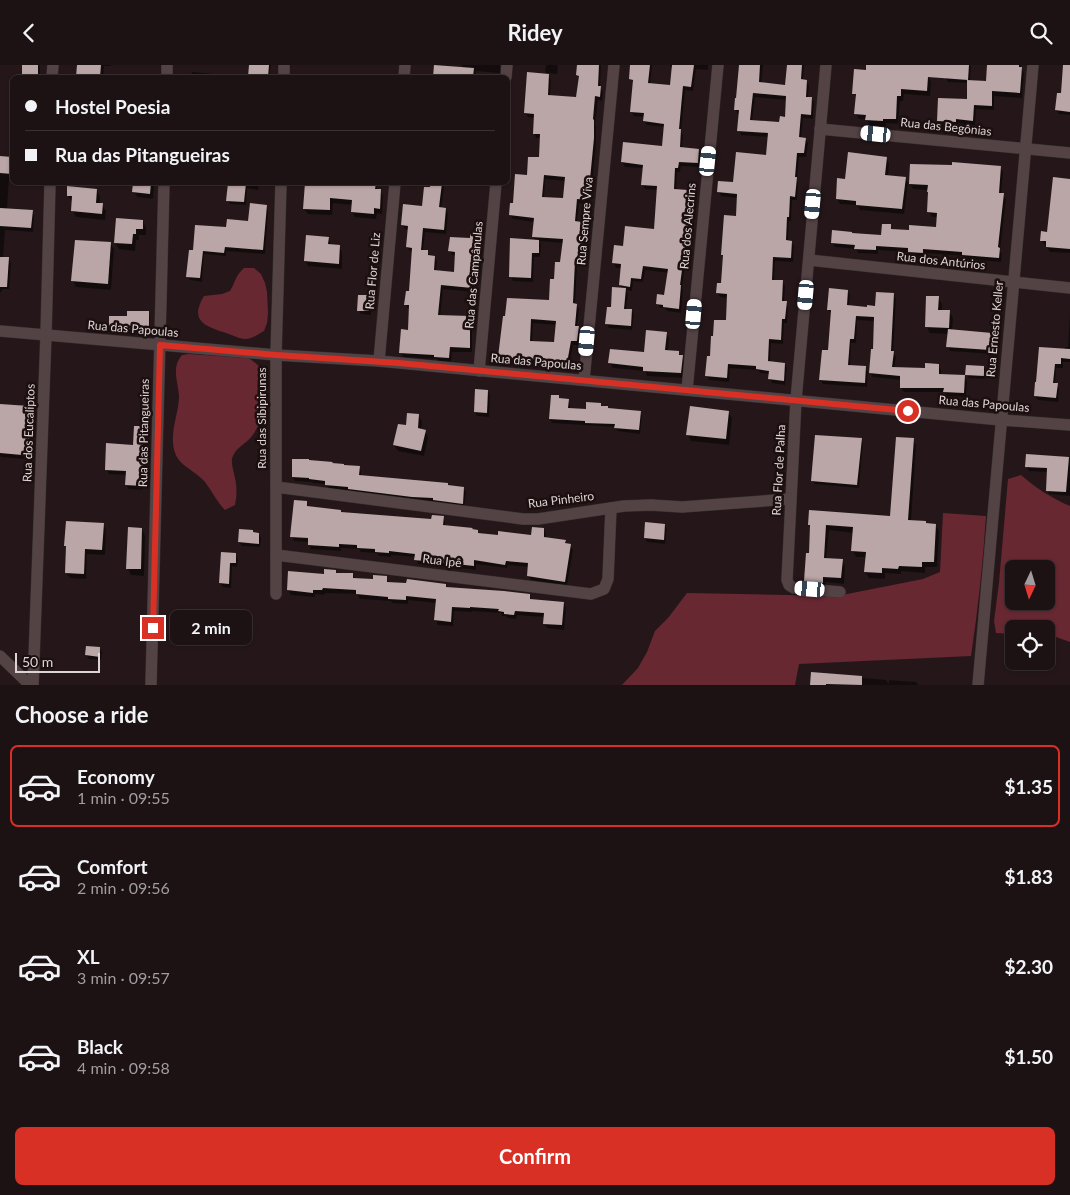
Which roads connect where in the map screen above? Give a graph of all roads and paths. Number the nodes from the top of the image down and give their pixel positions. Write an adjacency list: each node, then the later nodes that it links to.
1 (614, 65): 22 (street, Rua Sempre Viva)
2 (718, 65): 23 (street, Rua dos Alecrins)
3 (826, 65): 5 (street, Rua Flor de Palha)
4 (1033, 65): 6 (street, Rua Ernesto Keller)
5 (820, 129): 6 (street, Rua das Begônias); 13 (street, Rua Flor de Palha)
6 (1026, 149): 7 (street, Rua das Begônias); 14 (street, Rua Ernesto Keller)
7 (1070, 153)
8 (50, 185): 17 (street, Rua dos Eucaliptos)
9 (164, 185): 18 (street, Rua das Pitangueiras)
10 (281, 185): 19 (street, Rua das Sibipirunas)
11 (395, 185): 20 (street, Rua Flor de Liz)
12 (496, 185): 21 (street, Rua das Campânulas)
13 (809, 260): 14 (street, Rua dos Antúrios); 24 (street, Rua Flor de Palha)
14 (1013, 283): 15 (street, Rua dos Antúrios); 25 (street, Rua Ernesto Keller)
15 (1070, 288)
16 (0, 331): 17 (street, Rua das Papoulas)
17 (46, 335): 18 (street, Rua das Papoulas); 34 (street, Rua dos Eucaliptos)
18 (160, 345): 19 (street, Rua das Papoulas); 35 (street, Rua das Pitangueiras)
19 (276, 355): 20 (street, Rua das Papoulas); 27 (street, Rua das Sibipirunas)
20 (379, 361): 21 (street, Rua das Papoulas)
21 (479, 371): 22 (street, Rua das Papoulas)
22 (584, 380): 23 (street, Rua das Papoulas)
23 (687, 390): 24 (street, Rua das Papoulas)
24 (796, 400): 25 (street, Rua das Papoulas); 28 (street, Rua Flor de Palha)
25 (1001, 420): 26 (street, Rua das Papoulas); 36 (street, Rua Ernesto Keller)
26 (1070, 425)
27 (276, 487): 29 (street, Rua Pinheiro); 30 (street, Rua das Sibipirunas)
28 (790, 499): 29 (street, Rua Pinheiro); 31 (street, Rua Flor de Palha)
29 (611, 508): 30 (street, Rua Ipê)
30 (276, 555): 32 (street, Rua das Sibipirunas)
31 (840, 592)
32 (276, 594)
33 (0, 656): 34 (street)
34 (32, 685)
35 (151, 685)
36 (978, 685)

